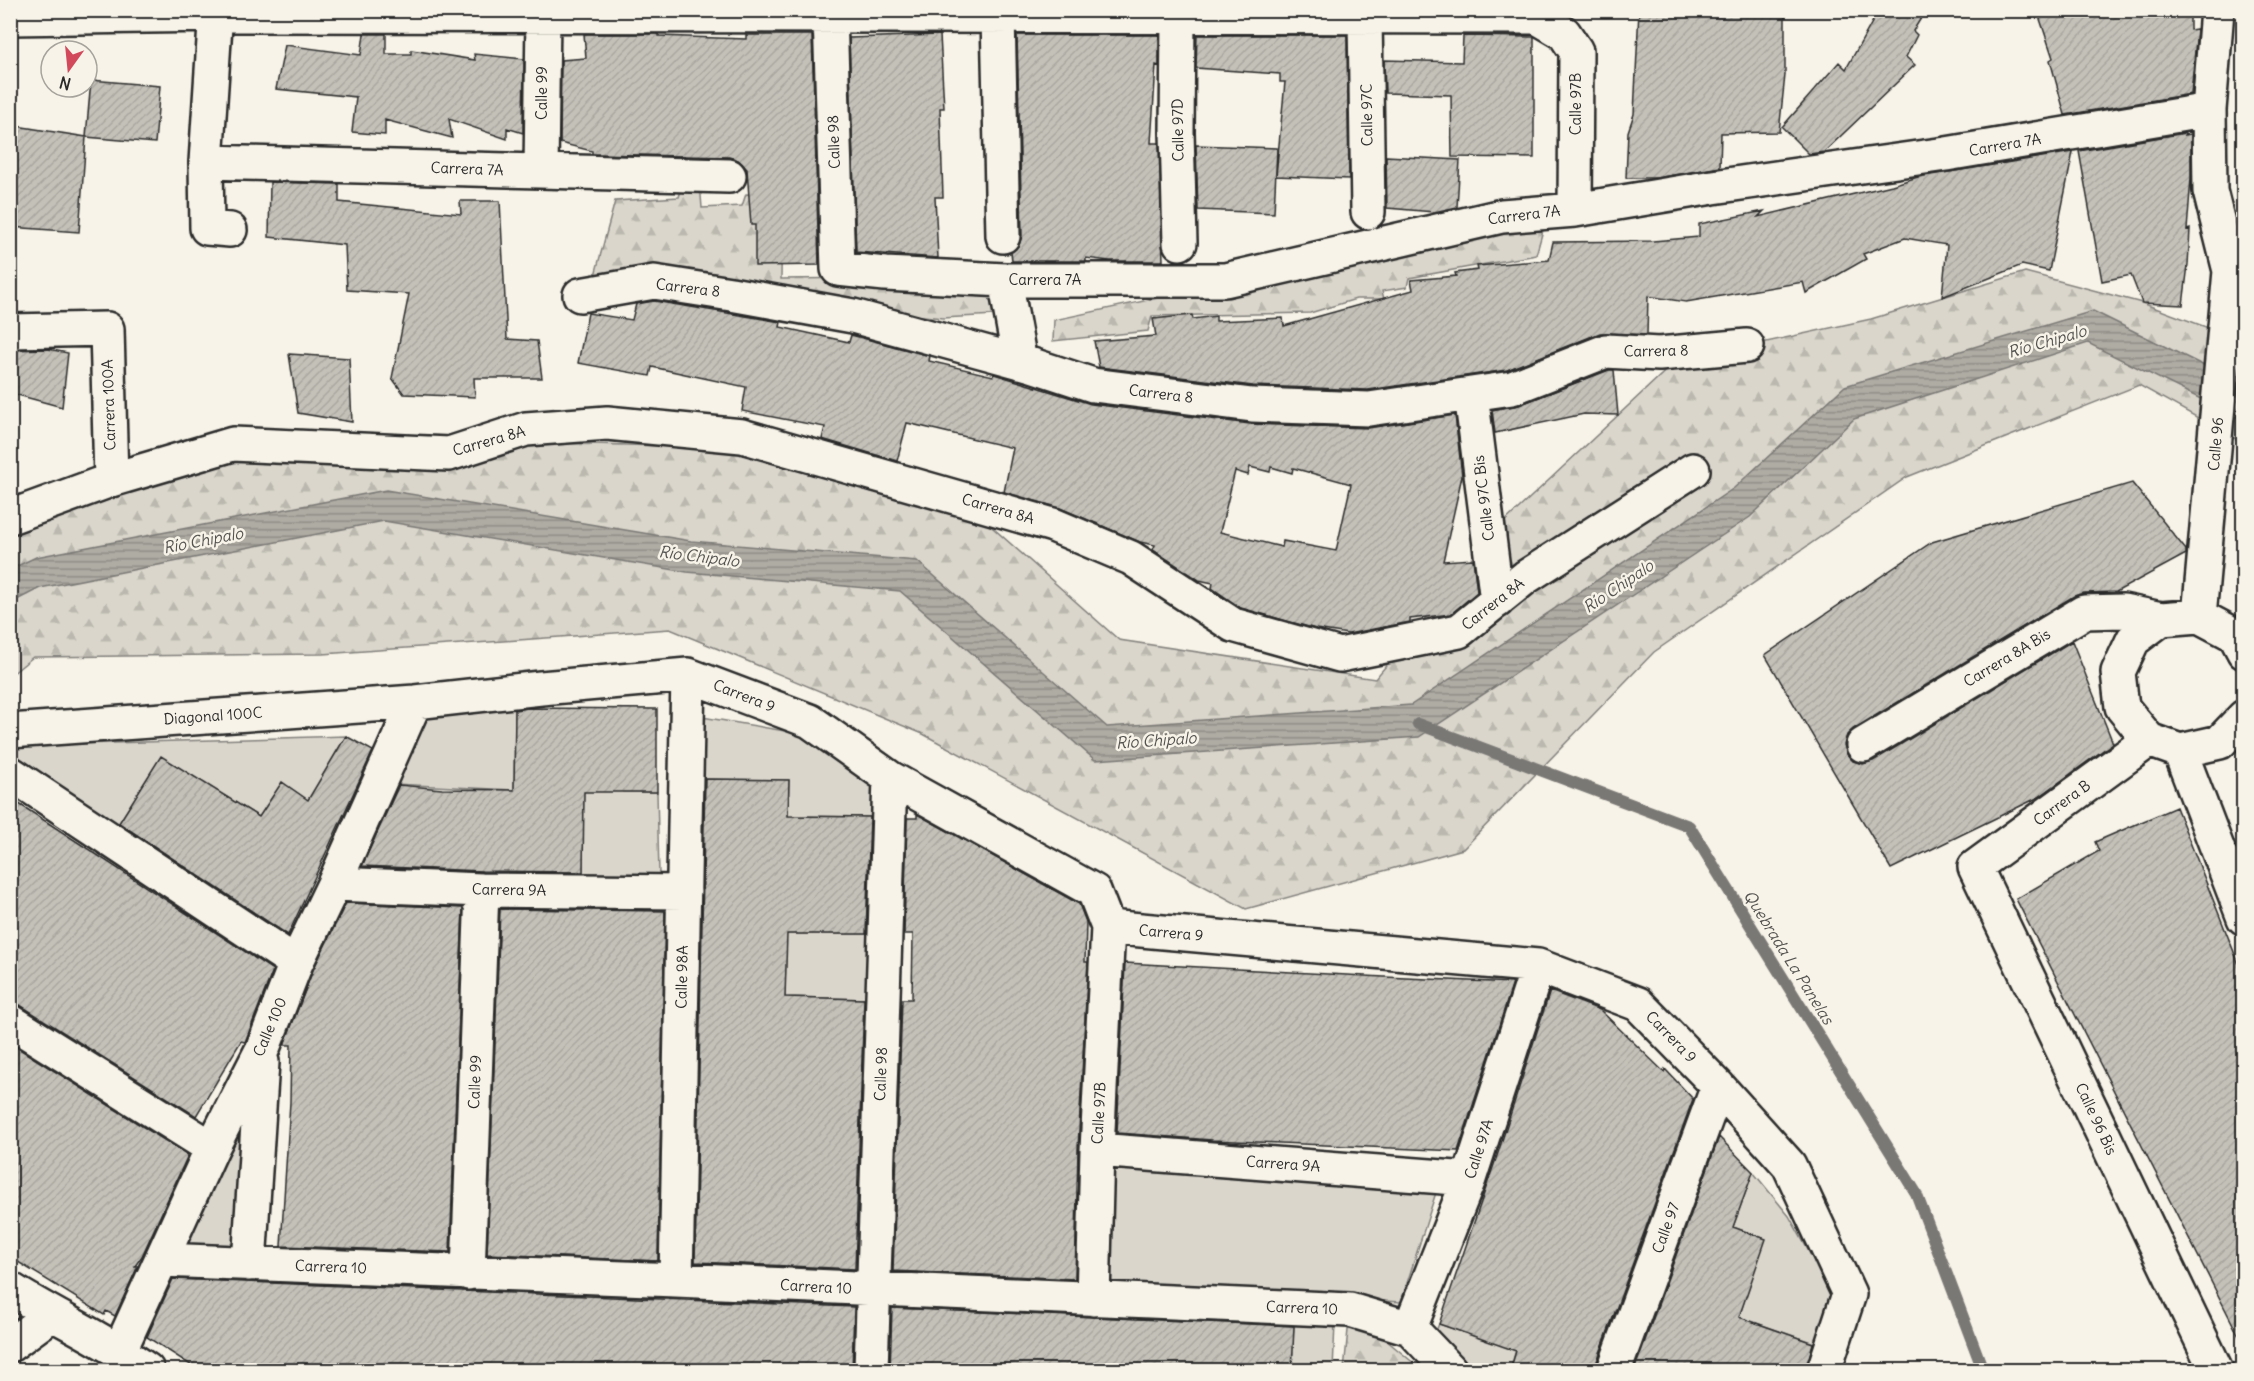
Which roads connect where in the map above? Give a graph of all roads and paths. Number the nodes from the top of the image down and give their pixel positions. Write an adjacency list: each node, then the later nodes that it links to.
1 (2217, 10): 9 (street, Calle 96)
2 (216, 13): 3 (street); 8 (street); 10 (street)
3 (543, 15): 4 (street); 11 (street, Calle 99)
4 (830, 15): 5 (street); 19 (street, Calle 98)
5 (998, 16): 6 (street); 16 (street)
6 (1178, 16): 7 (street); 18 (street, Calle 97D)
7 (1365, 17): 13 (street, Calle 97B); 14 (street, Calle 97C)
8 (10, 18)
9 (2209, 110): 13 (street, Carrera 7A); 20 (street, Calle 96)
10 (206, 162): 11 (street, Carrera 7A); 15 (street)
11 (541, 171): 12 (street, Carrera 7A)
12 (729, 176)
13 (1575, 210): 21 (street, Carrera 7A)
14 (1368, 212)
15 (230, 230)
16 (1003, 237)
17 (2244, 238): 20 (street, Calle 96)
18 (1180, 243)
19 (838, 269): 21 (street, Carrera 7A)
20 (2230, 271): 31 (street, Calle 96)
21 (1005, 280): 25 (street)
22 (580, 295): 25 (street, Carrera 8)
23 (10, 331): 28 (street, Carrera 100A)
24 (1747, 346): 26 (street, Carrera 8)
25 (1020, 362): 26 (street, Carrera 8)
26 (1471, 394): 30 (street, Calle 97C Bis)
27 (1693, 470): 30 (street, Carrera 8A)
28 (111, 480): 29 (street); 30 (street, Carrera 8A)
29 (10, 517)
30 (1497, 601)
31 (2199, 616): 32 (street, Carrera 8A Bis); 33 (street)
32 (2161, 619): 38 (street); 39 (street, Carrera 8A Bis)
33 (2244, 652)
34 (688, 675): 35 (street, Carrera 9); 42 (street, Carrera 9); 46 (street, Calle 98A)
35 (415, 702): 37 (street, Diagonal 100C); 44 (street, Calle 100)
36 (2244, 717): 40 (street)
37 (10, 731)
38 (2149, 740): 40 (street); 43 (street, Carrera B)
39 (1863, 745)
40 (2180, 751): 47 (street)
41 (10, 774): 49 (street)
42 (890, 778): 48 (street, Carrera 9); 62 (street, Calle 98)
43 (1976, 867): 73 (street, Calle 96 Bis)
44 (334, 884): 45 (street, Carrera 9A); 49 (street, Calle 100)
45 (482, 890): 46 (street, Carrera 9A); 59 (street, Calle 99)
46 (684, 892): 60 (street, Calle 98A)
47 (2244, 918)
48 (1108, 927): 50 (street, Carrera 9); 55 (street, Calle 97B)
49 (296, 963): 52 (street, Calle 100)
50 (1538, 966): 53 (street, Carrera 9); 56 (street, Calle 97A)
51 (10, 1021): 54 (street)
52 (263, 1048): 54 (street, Calle 100); 58 (street)
53 (1718, 1086): 71 (street, Calle 97); 72 (street, Carrera 9)
54 (212, 1148): 57 (street, Calle 100)
55 (1097, 1150): 56 (street, Carrera 9A); 63 (street, Calle 97B)
56 (1469, 1179): 65 (street, Calle 97A)
57 (161, 1260): 58 (street, Carrera 10); 67 (street, Calle 100)
58 (249, 1264): 59 (street, Carrera 10)
59 (468, 1273): 60 (street, Carrera 10)
60 (676, 1280): 62 (street, Carrera 10)
61 (10, 1289): 64 (street)
62 (875, 1290): 63 (street, Carrera 10); 69 (street, Calle 98)
63 (1093, 1299): 65 (street, Carrera 10)
64 (51, 1315): 66 (street); 67 (street)
65 (1410, 1328): 70 (street)
66 (10, 1345)
67 (120, 1350): 68 (street)
68 (147, 1371)
69 (871, 1371)
70 (1450, 1371)
71 (1614, 1371)
72 (1824, 1371)
73 (2216, 1371)

